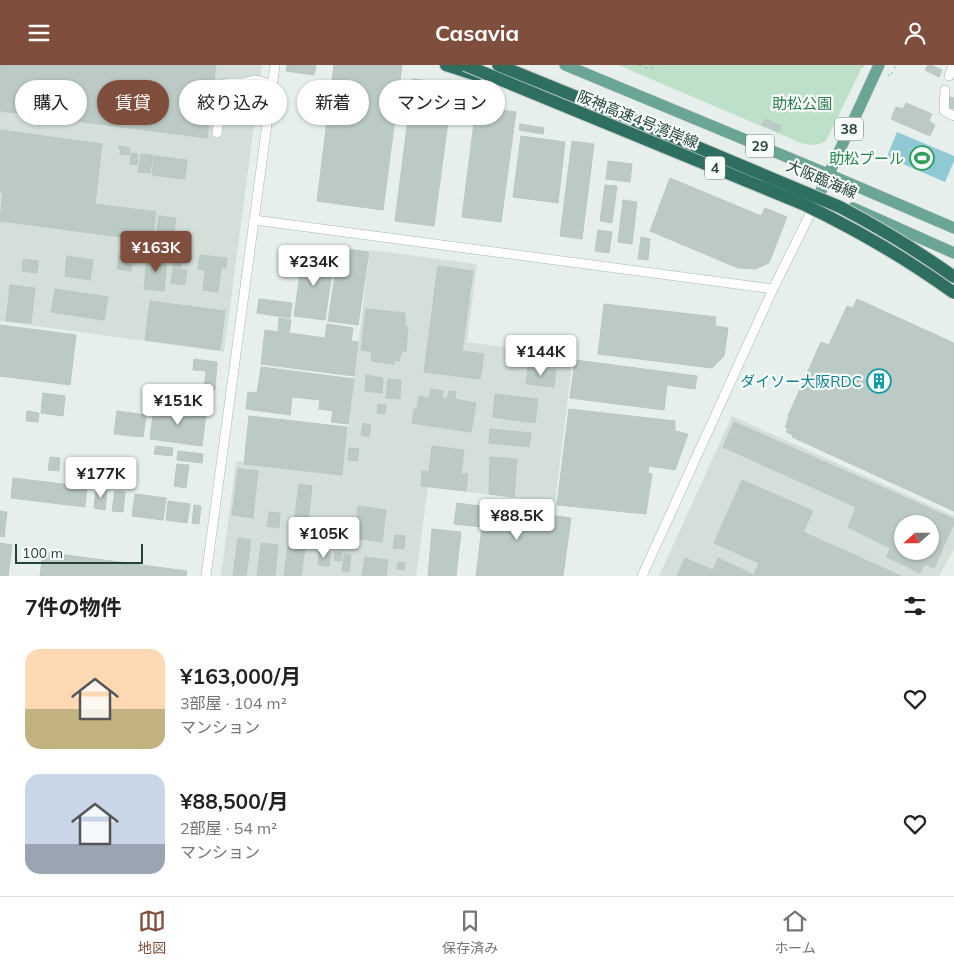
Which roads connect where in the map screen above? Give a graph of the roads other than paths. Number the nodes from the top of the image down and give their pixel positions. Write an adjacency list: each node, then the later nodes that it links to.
1 (275, 65): 13 (street)
2 (446, 65): 15 (highway, bridge)
3 (465, 65): 15 (highway, 阪神高速4号湾岸線 / 4, bridge)
4 (474, 65): 11 (main road)
5 (498, 65): 16 (highway, 阪神高速4号湾岸線 / 4, bridge)
6 (507, 65): 16 (highway, bridge)
7 (511, 65): 11 (main road, 大阪臨海線 / 29)
8 (565, 65): 21 (main road, 大阪臨海線 / 29)
9 (879, 65): 21 (main road, 38)
10 (953, 65): 12 (street)
11 (532, 74): 22 (main road, 大阪臨海線 / 29)
12 (949, 76)
13 (273, 80)
14 (945, 90): 17 (street)
15 (543, 97): 28 (highway, 阪神高速4号湾岸線 / 4, bridge)
16 (622, 115): 26 (highway, 阪神高速4号湾岸線 / 4, bridge)
17 (954, 116)
18 (218, 125): 20 (street)
19 (267, 125): 23 (street)
20 (217, 133)
21 (828, 174): 22 (main road, 38); 24 (main road, 大阪臨海線 / 29)
22 (820, 193): 25 (main road, 大阪臨海線 / 29); 27 (street)
23 (254, 220): 27 (street); 29 (street)
24 (954, 228)
25 (954, 253)
26 (954, 277)
27 (773, 289): 30 (street)
28 (954, 293)
29 (206, 576)
30 (642, 576)

